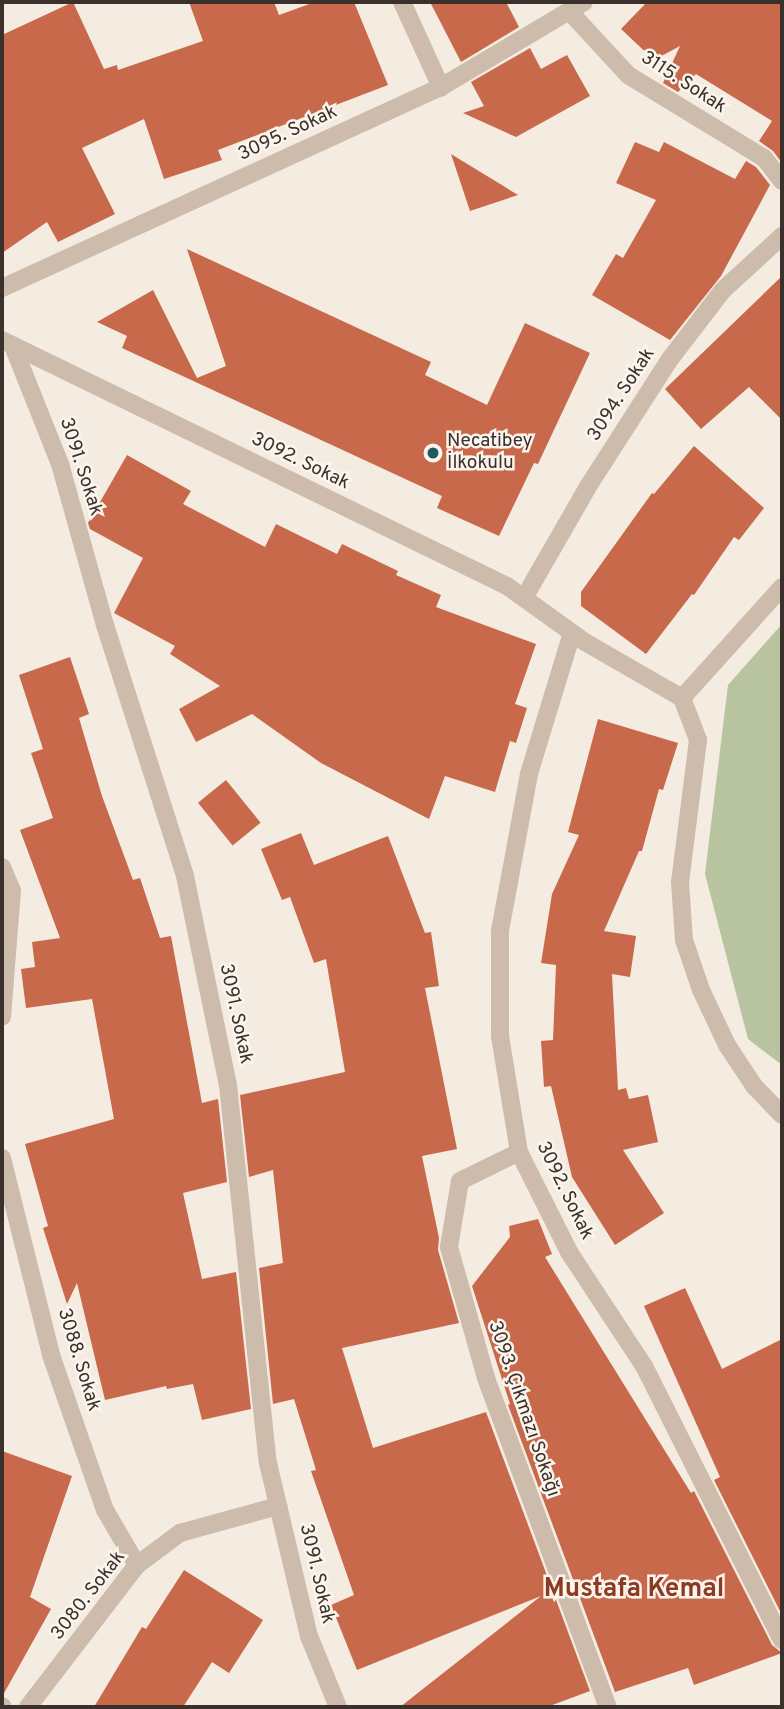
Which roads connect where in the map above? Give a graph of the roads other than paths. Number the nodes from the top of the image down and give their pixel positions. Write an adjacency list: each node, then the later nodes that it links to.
1 (402, 2): 3 (street)
2 (576, 6): 3 (street, 3095. Sokak); 4 (street, 3115. Sokak)
3 (441, 87): 6 (street, 3095. Sokak)
4 (782, 181)
5 (782, 236): 9 (street, 3094. Sokak)
6 (2, 288)
7 (8, 343): 9 (street, 3092. Sokak); 17 (street, 3091. Sokak)
8 (782, 587): 11 (street)
9 (524, 598): 10 (street, 3092. Sokak)
10 (572, 633): 11 (street, 3092. Sokak); 15 (street, 3092. Sokak)
11 (682, 698): 14 (street)
12 (2, 867): 13 (street)
13 (2, 1017)
14 (782, 1115)
15 (519, 1152): 19 (street, 3092. Sokak); 22 (street, 3093. Çıkmazı Sokağı)
16 (2, 1158): 18 (street, 3088. Sokak)
17 (278, 1506): 18 (street, 3080. Sokak); 21 (street, 3091. Sokak)
18 (137, 1565): 20 (street, 3080. Sokak)
19 (782, 1640)
20 (28, 1707)
21 (338, 1707)
22 (608, 1707)

